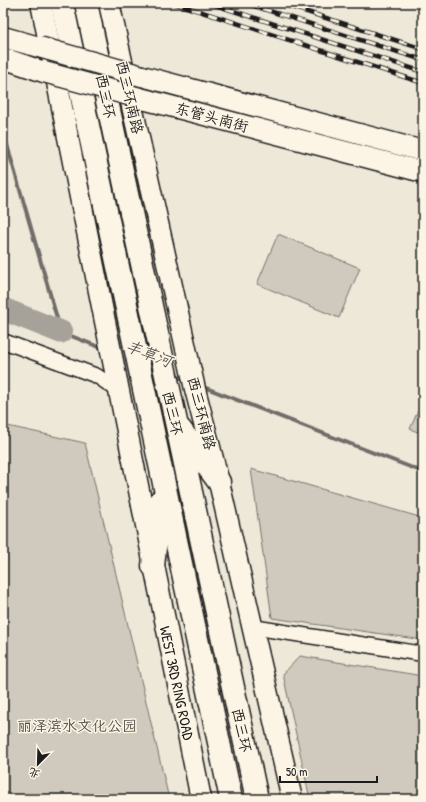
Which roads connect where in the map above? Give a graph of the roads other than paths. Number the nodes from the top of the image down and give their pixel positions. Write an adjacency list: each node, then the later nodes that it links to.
1 (41, 3): 10 (street)
2 (62, 3): 12 (highway, 西三环)
3 (86, 3): 11 (highway, 西三环)
4 (109, 3): 13 (street, 西三环南路)
5 (3, 37): 7 (street, 东管头南街, bridge)
6 (3, 58): 8 (street, 东管头南街, bridge)
7 (423, 151)
8 (423, 172)
9 (3, 340): 10 (street)
10 (119, 391): 14 (street)
11 (176, 424): 13 (highway); 19 (highway, 西三环)
12 (163, 480): 14 (highway); 18 (highway, 西三环)
13 (219, 482): 15 (street, 西三环南路)
14 (154, 566): 17 (street, WEST 3RD RING ROAD)
15 (252, 627): 16 (street); 20 (street, 西三环南路)
16 (423, 654)
17 (201, 799)
18 (231, 799)
19 (257, 799)
20 (292, 799)

